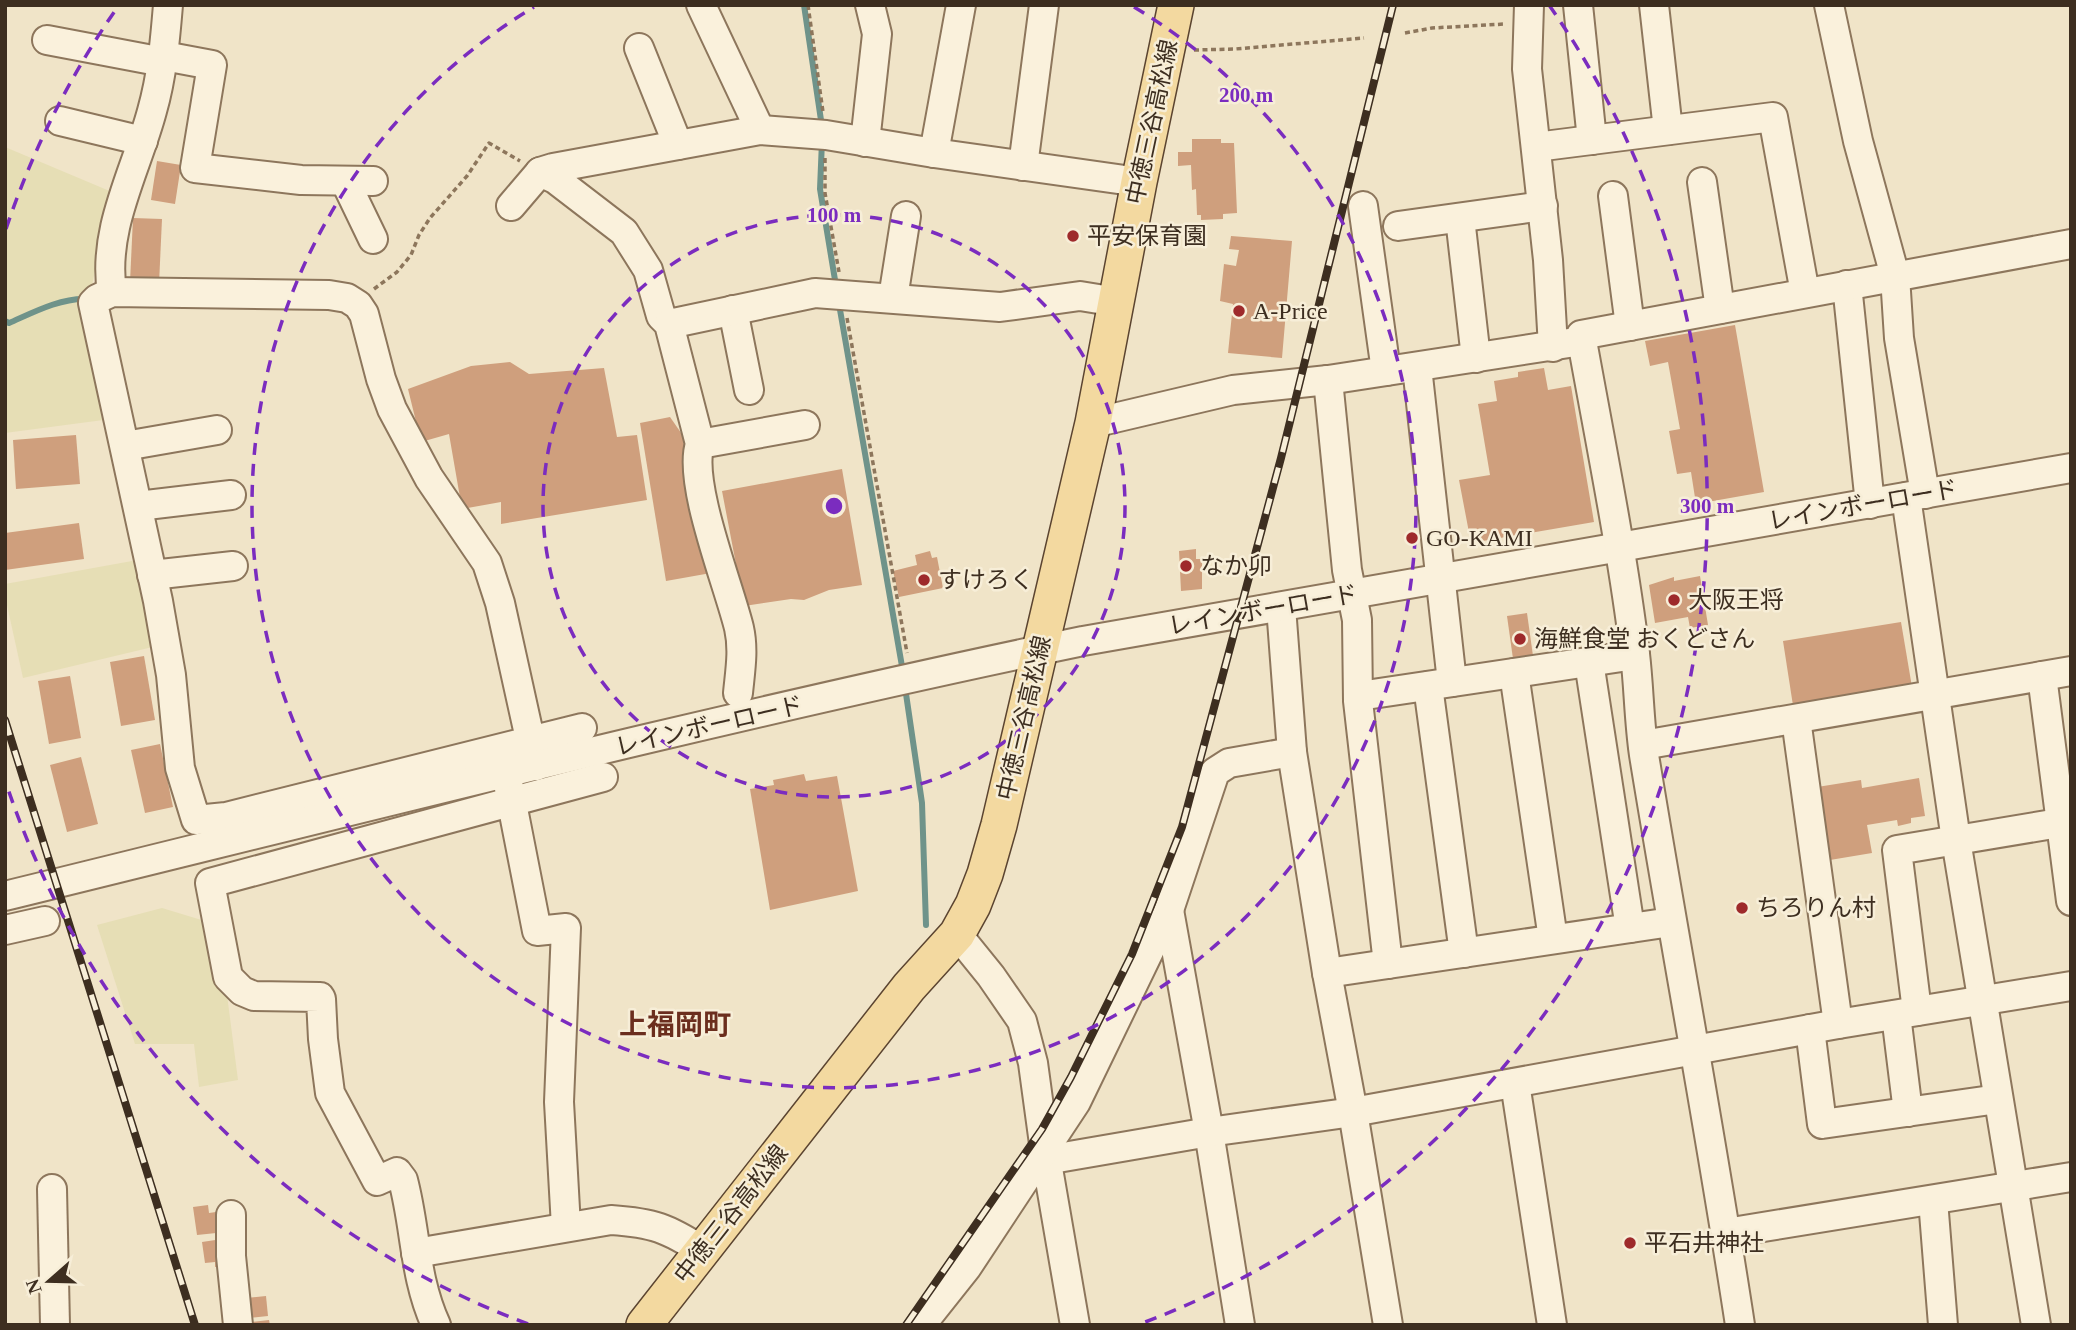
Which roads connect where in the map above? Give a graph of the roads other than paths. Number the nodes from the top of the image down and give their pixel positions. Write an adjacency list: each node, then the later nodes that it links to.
1 (168, 5): 13 (street)
2 (701, 5): 15 (street)
3 (870, 5): 19 (street)
4 (961, 5): 22 (street)
5 (1044, 5): 23 (street)
6 (1177, 5): 27 (main road, 中徳三谷高松線)
7 (1578, 5): 17 (street)
8 (1654, 5): 16 (street)
9 (1829, 5): 38 (street)
10 (1528, 14): 21 (street)
11 (47, 40): 13 (street)
12 (639, 48): 20 (street)
13 (163, 59): 18 (street); 25 (street)
14 (60, 121): 18 (street)
15 (760, 130): 19 (street); 20 (street)
16 (1668, 130): 17 (street); 41 (street)
17 (1592, 140): 21 (street)
18 (143, 141): 40 (street)
19 (865, 142): 22 (street)
20 (678, 145): 24 (street)
21 (1536, 147): 32 (street)
22 (934, 153): 23 (street)
23 (1023, 166): 27 (street)
24 (540, 172): 30 (street); 46 (street)
25 (345, 181): 26 (street); 36 (street)
26 (373, 181)
27 (1139, 181): 43 (main road, 中徳三谷高松線)
28 (1702, 182): 44 (street)
29 (1613, 195): 47 (street)
30 (511, 206)
31 (1363, 206): 52 (street)
32 (1542, 206): 34 (street); 49 (street)
33 (906, 216): 42 (street)
34 (1460, 218): 35 (street); 50 (street)
35 (1398, 226)
36 (373, 239)
37 (2071, 244): 38 (street)
38 (1895, 276): 39 (street); 62 (street)
39 (1847, 285): 41 (street); 63 (street)
40 (112, 292): 59 (street); 85 (street)
41 (1805, 293): 44 (street)
42 (893, 298): 43 (street); 45 (street)
43 (1117, 302): 55 (main road, 中徳三谷高松線)
44 (1720, 309): 47 (street)
45 (733, 310): 46 (street); 54 (street)
46 (668, 324): 58 (street)
47 (1630, 326): 48 (street)
48 (1582, 341): 49 (street); 65 (street)
49 (1553, 347): 50 (street)
50 (1476, 358): 51 (street)
51 (1417, 367): 52 (street); 68 (street)
52 (1386, 371): 53 (street)
53 (1328, 380): 55 (street); 69 (street)
54 (749, 390)
55 (1093, 423): 71 (main road, 中徳三谷高松線)
56 (805, 425): 58 (street)
57 (217, 430): 59 (street)
58 (700, 444): 78 (street)
59 (125, 446): 64 (street)
60 (2071, 468): 62 (street, レインボーロード)
61 (231, 495): 64 (street)
62 (1916, 496): 63 (street, レインボーロード); 79 (street)
63 (1870, 504): 65 (street, レインボーロード)
64 (138, 506): 67 (street)
65 (1619, 548): 68 (street, レインボーロード); 72 (street)
66 (233, 566): 67 (street)
67 (152, 575): 85 (street)
68 (1441, 579): 69 (street, レインボーロード); 77 (street)
69 (1352, 594): 70 (street, レインボーロード); 80 (street)
70 (1281, 607): 71 (street, レインボーロード); 84 (street)
71 (1040, 650): 85 (street, レインボーロード); 98 (main road, 中徳三谷高松線)
72 (1635, 655): 73 (street); 83 (street)
73 (1589, 662): 75 (street); 96 (street)
74 (2071, 671): 76 (street)
75 (1514, 673): 77 (street); 99 (street)
76 (2042, 676): 79 (street); 89 (street)
77 (1440, 684): 80 (street); 100 (street)
78 (737, 693)
79 (1934, 695): 81 (street); 90 (street)
80 (1359, 696): 101 (street)
81 (1796, 719): 83 (street); 106 (street)
82 (582, 728): 85 (street)
83 (1643, 745): 95 (street)
84 (1292, 752): 93 (street); 102 (street)
85 (533, 753): 86 (street, レインボーロード)
86 (507, 773): 88 (street); 91 (street, レインボーロード)
87 (603, 777): 88 (street)
88 (510, 802): 120 (street); 123 (street)
89 (2066, 821): 90 (street); 92 (street)
90 (1956, 840): 104 (street); 105 (street)
91 (5, 895)
92 (2071, 901)
93 (1169, 910): 113 (street); 114 (street)
94 (45, 921): 97 (street)
95 (1671, 922): 96 (street); 108 (street)
96 (1630, 928): 99 (street)
97 (5, 930)
98 (957, 934): 114 (street); 122 (main road, 中徳三谷高松線)
99 (1553, 939): 100 (street)
100 (1464, 953): 101 (street)
101 (1388, 964): 102 (street)
102 (1327, 973): 111 (street)
103 (2071, 986): 104 (street)
104 (1982, 1001): 105 (street); 110 (street)
105 (1907, 1013): 106 (street); 112 (street)
106 (1838, 1024): 107 (street)
107 (1810, 1029): 108 (street); 112 (street)
108 (1696, 1051): 109 (street); 121 (street)
109 (1515, 1083): 111 (street); 132 (street)
110 (1998, 1099): 112 (street); 116 (street)
111 (1353, 1112): 113 (street); 131 (street)
112 (1908, 1112)
113 (1209, 1132): 114 (street); 130 (street)
114 (1046, 1155): 128 (street); 129 (street)
115 (2071, 1177): 116 (street)
116 (2012, 1186): 118 (street); 135 (street)
117 (52, 1189): 124 (street)
118 (1933, 1200): 121 (street); 134 (street)
119 (231, 1214): 125 (street)
120 (566, 1227): 122 (street); 123 (street)
121 (1726, 1233): 133 (street)
122 (703, 1251): 127 (main road, 中徳三谷高松線)
123 (416, 1252): 126 (street)
124 (55, 1325)
125 (238, 1325)
126 (436, 1325)
127 (644, 1325)
128 (921, 1325)
129 (1075, 1325)
130 (1240, 1325)
131 (1388, 1325)
132 (1552, 1325)
133 (1740, 1325)
134 (1943, 1325)
135 (2036, 1325)

